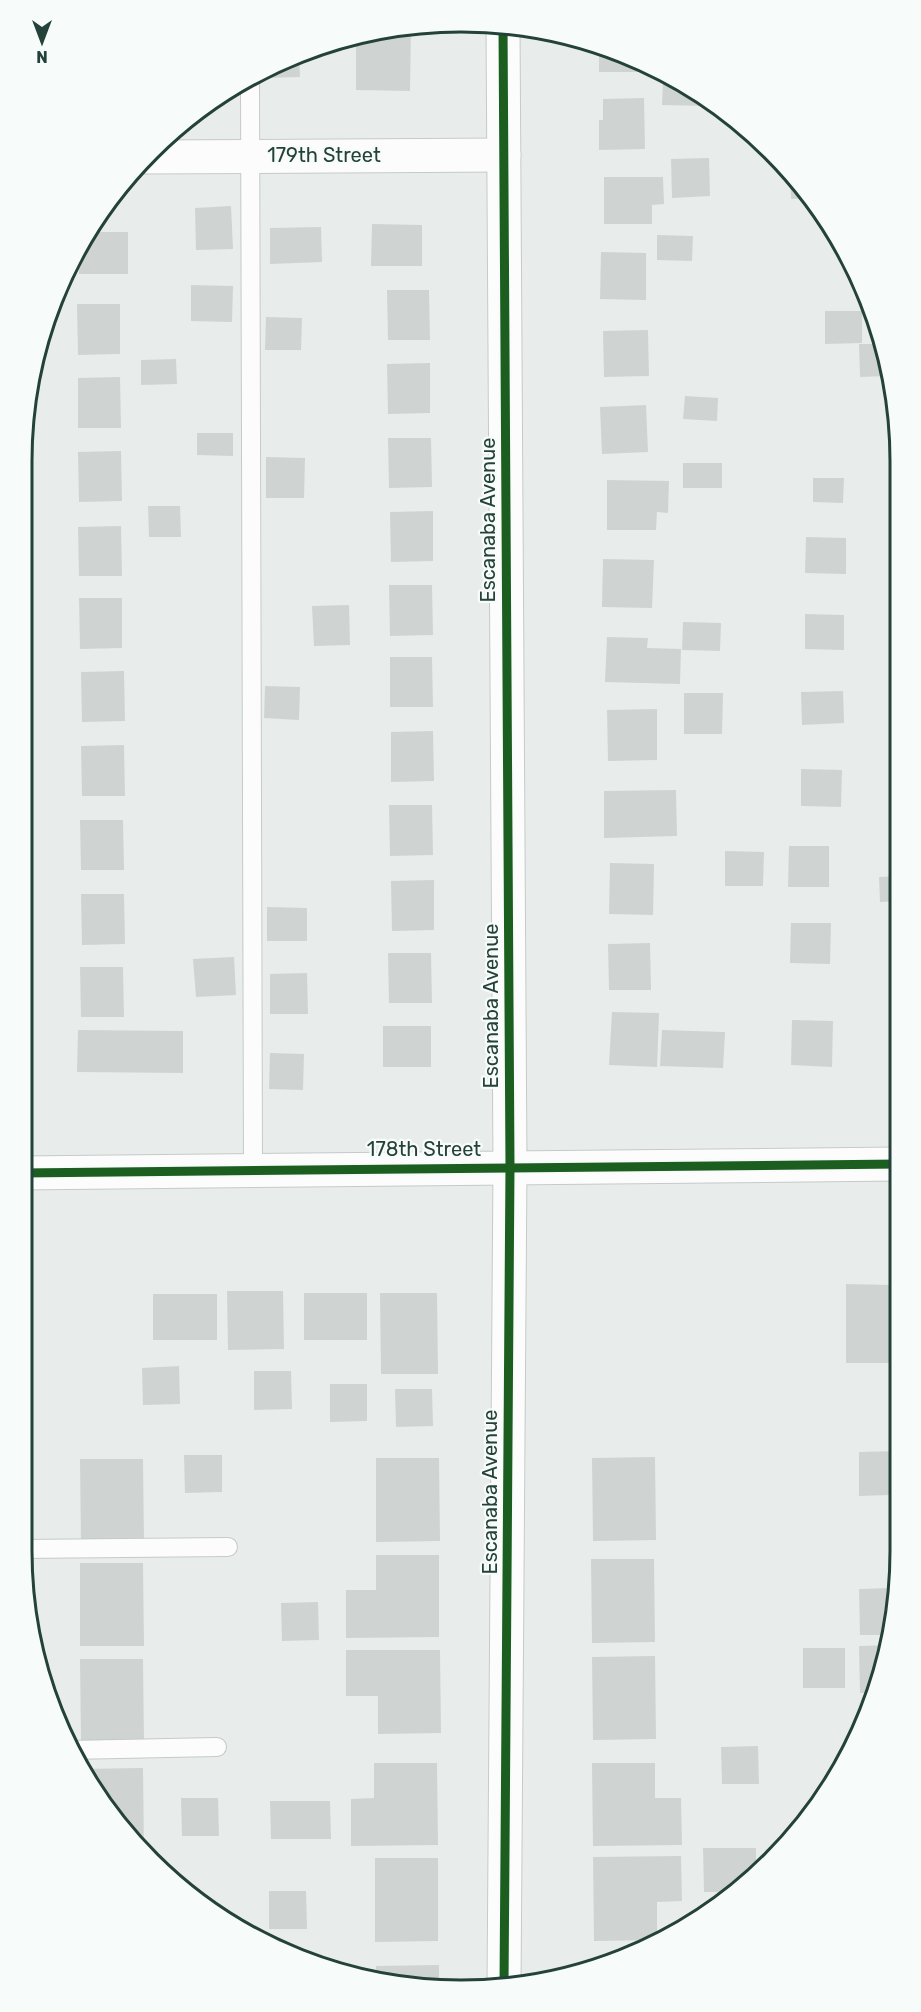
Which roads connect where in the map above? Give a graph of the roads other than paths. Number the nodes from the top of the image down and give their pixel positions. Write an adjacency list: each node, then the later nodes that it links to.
1 (503, 34): 3 (street, Escanaba Avenue)
2 (250, 87): 4 (lane)
3 (504, 155): 4 (street, 179th Street); 7 (street, Escanaba Avenue)
4 (251, 156): 5 (street, 179th Street); 8 (lane)
5 (157, 157)
6 (890, 1164): 7 (street, 178th Street)
7 (510, 1167): 8 (street, 178th Street); 14 (street, Escanaba Avenue)
8 (253, 1168): 9 (street, 178th Street)
9 (32, 1173)
10 (228, 1547): 11 (lane)
11 (32, 1549)
12 (217, 1747): 13 (lane)
13 (81, 1750)
14 (504, 1978)

